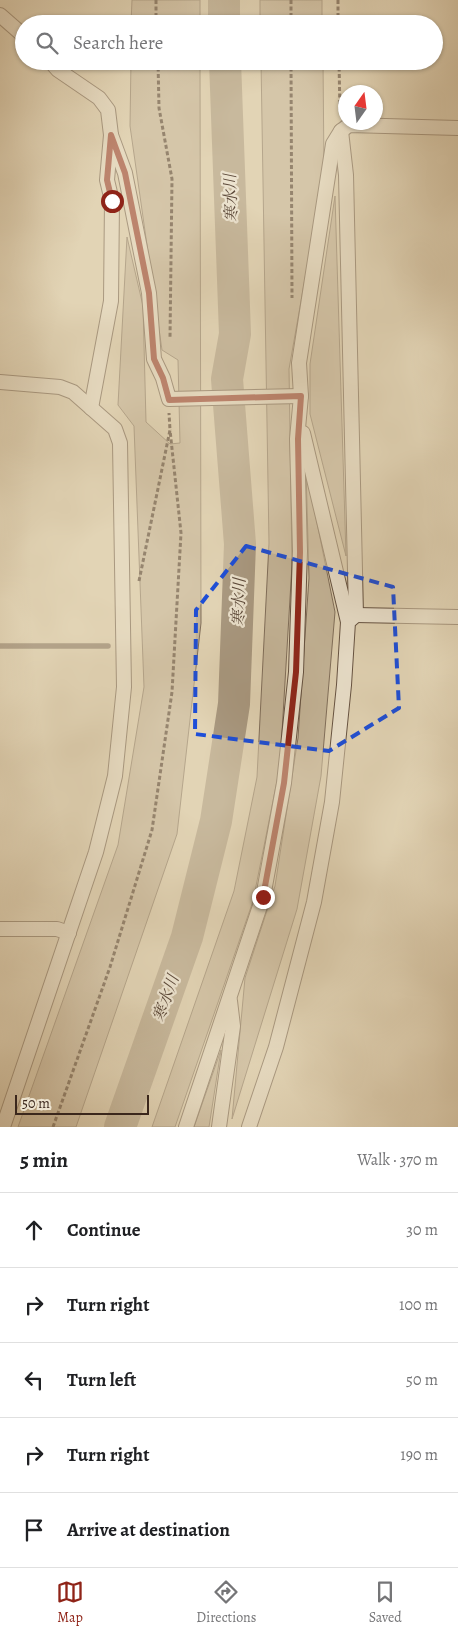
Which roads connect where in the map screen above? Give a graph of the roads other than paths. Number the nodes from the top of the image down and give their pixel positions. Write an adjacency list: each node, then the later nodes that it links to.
1 (0, 15): 2 (street)
2 (15, 28)
3 (58, 70): 6 (street)
4 (458, 128): 5 (street)
5 (341, 131): 8 (street); 12 (street)
6 (111, 135): 8 (street); 9 (street)
7 (0, 382): 9 (street)
8 (296, 396): 10 (street)
9 (91, 408): 14 (street)
10 (300, 416): 12 (street); 15 (street)
11 (458, 617): 12 (street)
12 (352, 618): 19 (street)
13 (0, 929): 14 (street)
14 (68, 933): 16 (street)
15 (229, 997): 17 (street); 18 (street)
16 (3, 1127)
17 (186, 1127)
18 (219, 1127)
19 (249, 1127)

